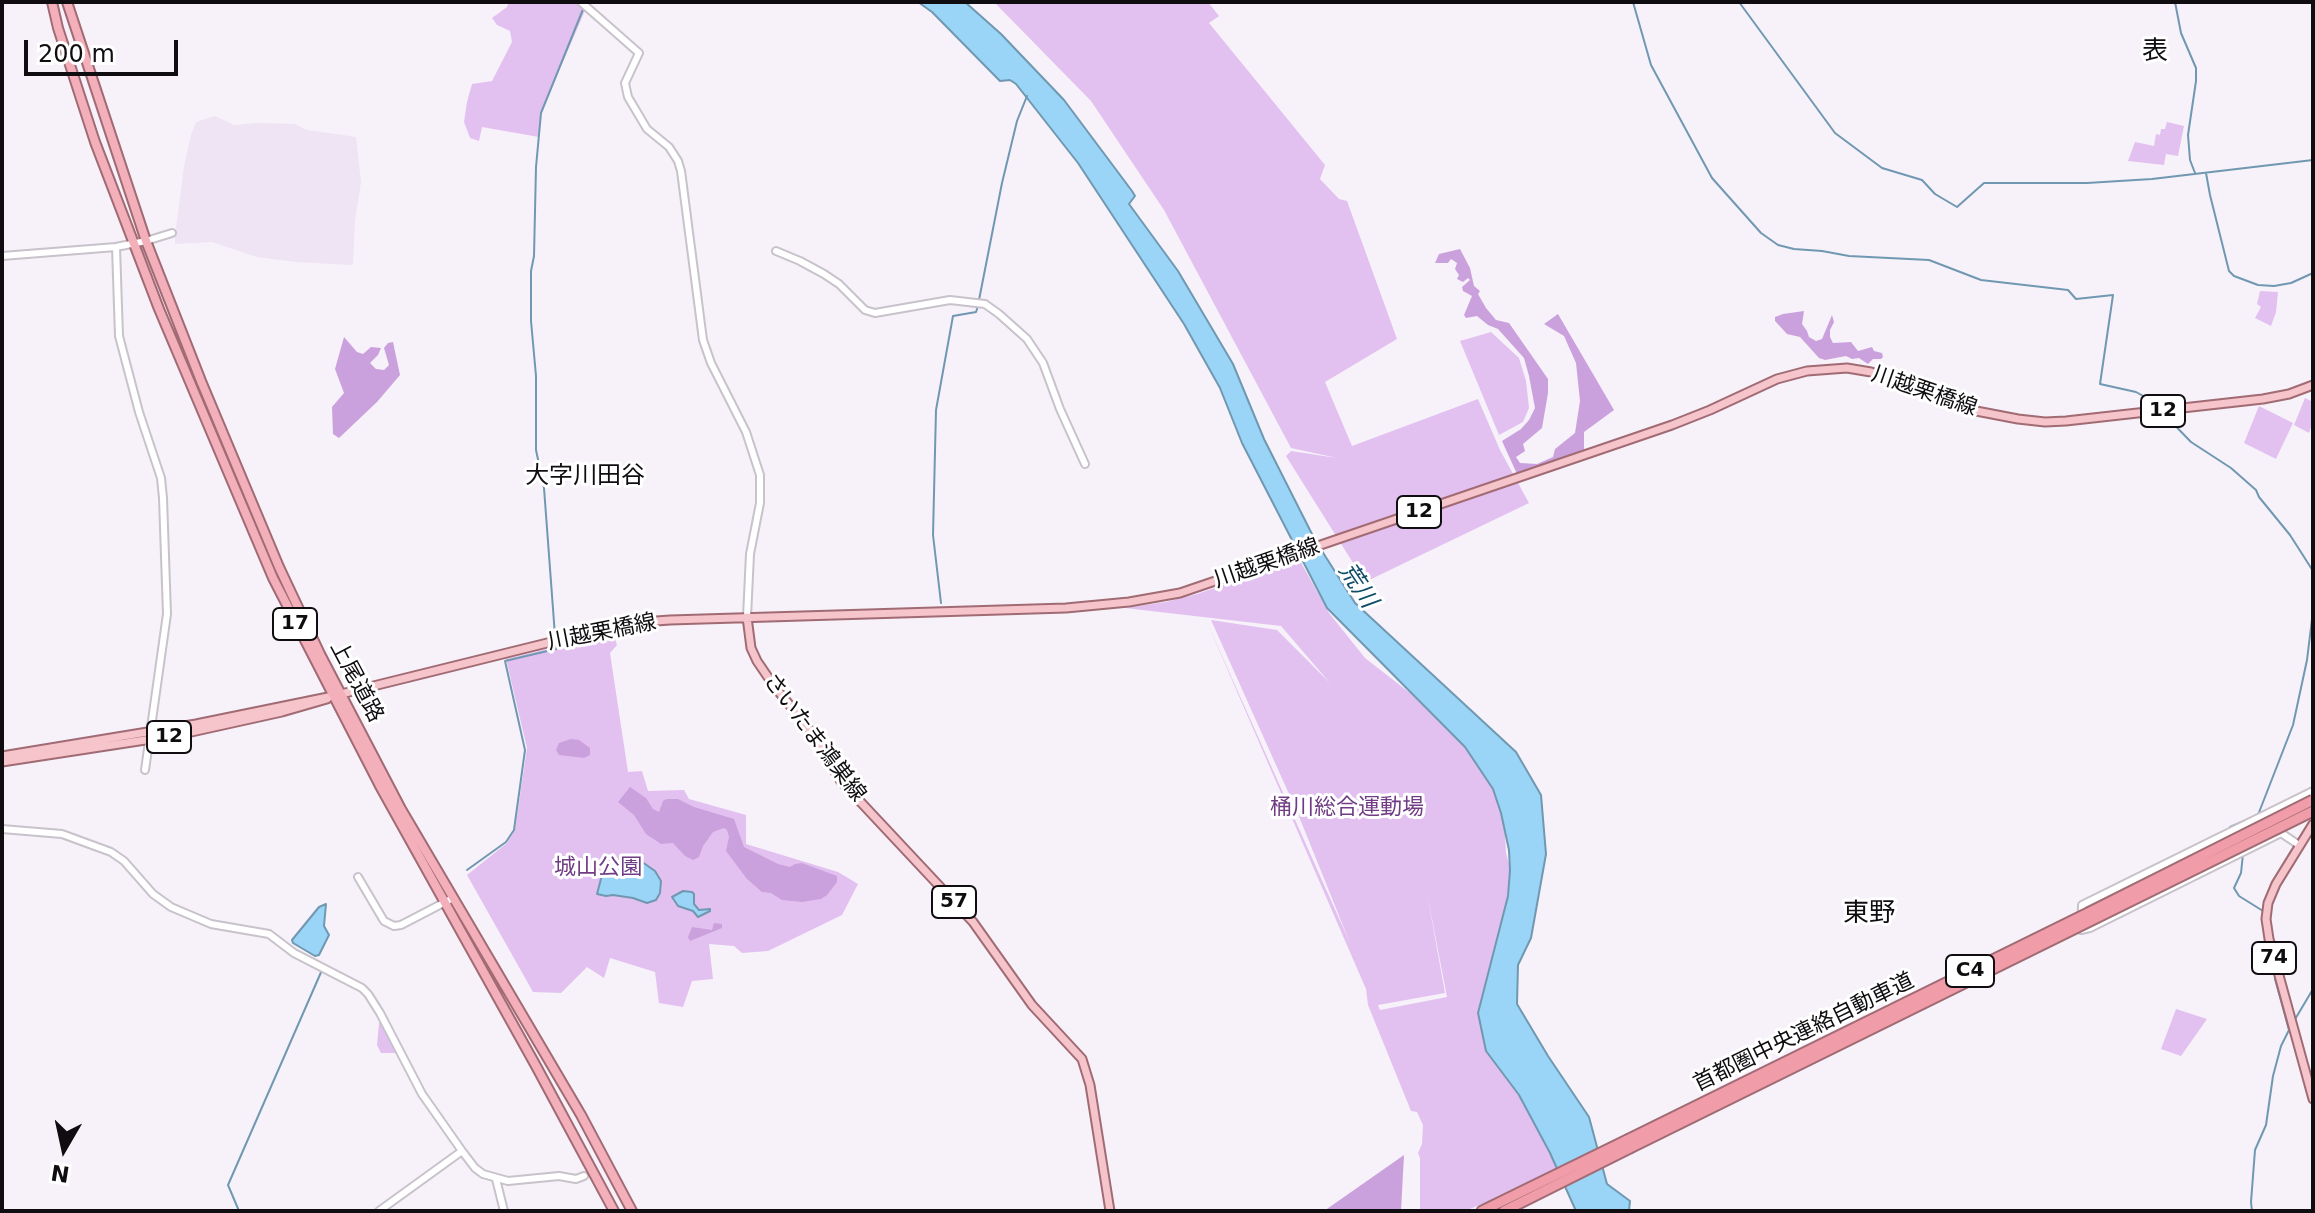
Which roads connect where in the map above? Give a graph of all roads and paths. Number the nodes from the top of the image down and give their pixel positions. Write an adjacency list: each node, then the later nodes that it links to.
1 (52, 2): 6 (highway, 上尾道路 / 17)
2 (67, 2): 5 (highway, 上尾道路 / 17)
3 (581, 2): 12 (street)
4 (172, 233): 5 (street)
5 (146, 241): 6 (street); 13 (highway, 上尾道路 / 17)
6 (135, 244): 7 (street); 13 (highway, 上尾道路 / 17)
7 (116, 247): 9 (street); 14 (street)
8 (776, 251): 11 (street)
9 (2, 256)
10 (2313, 385): 12 (main road, 川越栗橋線 / 12)
11 (1085, 464)
12 (747, 617): 13 (main road, 川越栗橋線 / 12); 34 (main road, さいたま鴻巣線 / 57)
13 (337, 694): 14 (main road, 川越栗橋線 / 12); 25 (highway, 上尾道路 / 17)
14 (150, 736): 15 (main road, 川越栗橋線 / 12); 16 (main road, 川越栗橋線 / 12); 17 (street)
15 (2, 756)
16 (2, 762)
17 (145, 770)
18 (2313, 791): 23 (street)
19 (2313, 800): 35 (highway, 首都圏中央連絡自動車道 / C4, bridge)
20 (2313, 811): 36 (highway, 首都圏中央連絡自動車道 / C4, bridge)
21 (2313, 824): 23 (main road, 74)
22 (2, 829): 27 (street)
23 (2299, 845): 26 (main road, 74)
24 (358, 877): 25 (street)
25 (449, 900): 32 (highway, 上尾道路 / 17); 33 (highway, 上尾道路 / 17)
26 (2313, 1099)
27 (462, 1151): 29 (street); 30 (street)
28 (584, 1176): 29 (street)
29 (496, 1179): 31 (street)
30 (379, 1211)
31 (504, 1211)
32 (614, 1211)
33 (632, 1211)
34 (1110, 1211)
35 (1482, 1211)
36 (1504, 1211)

